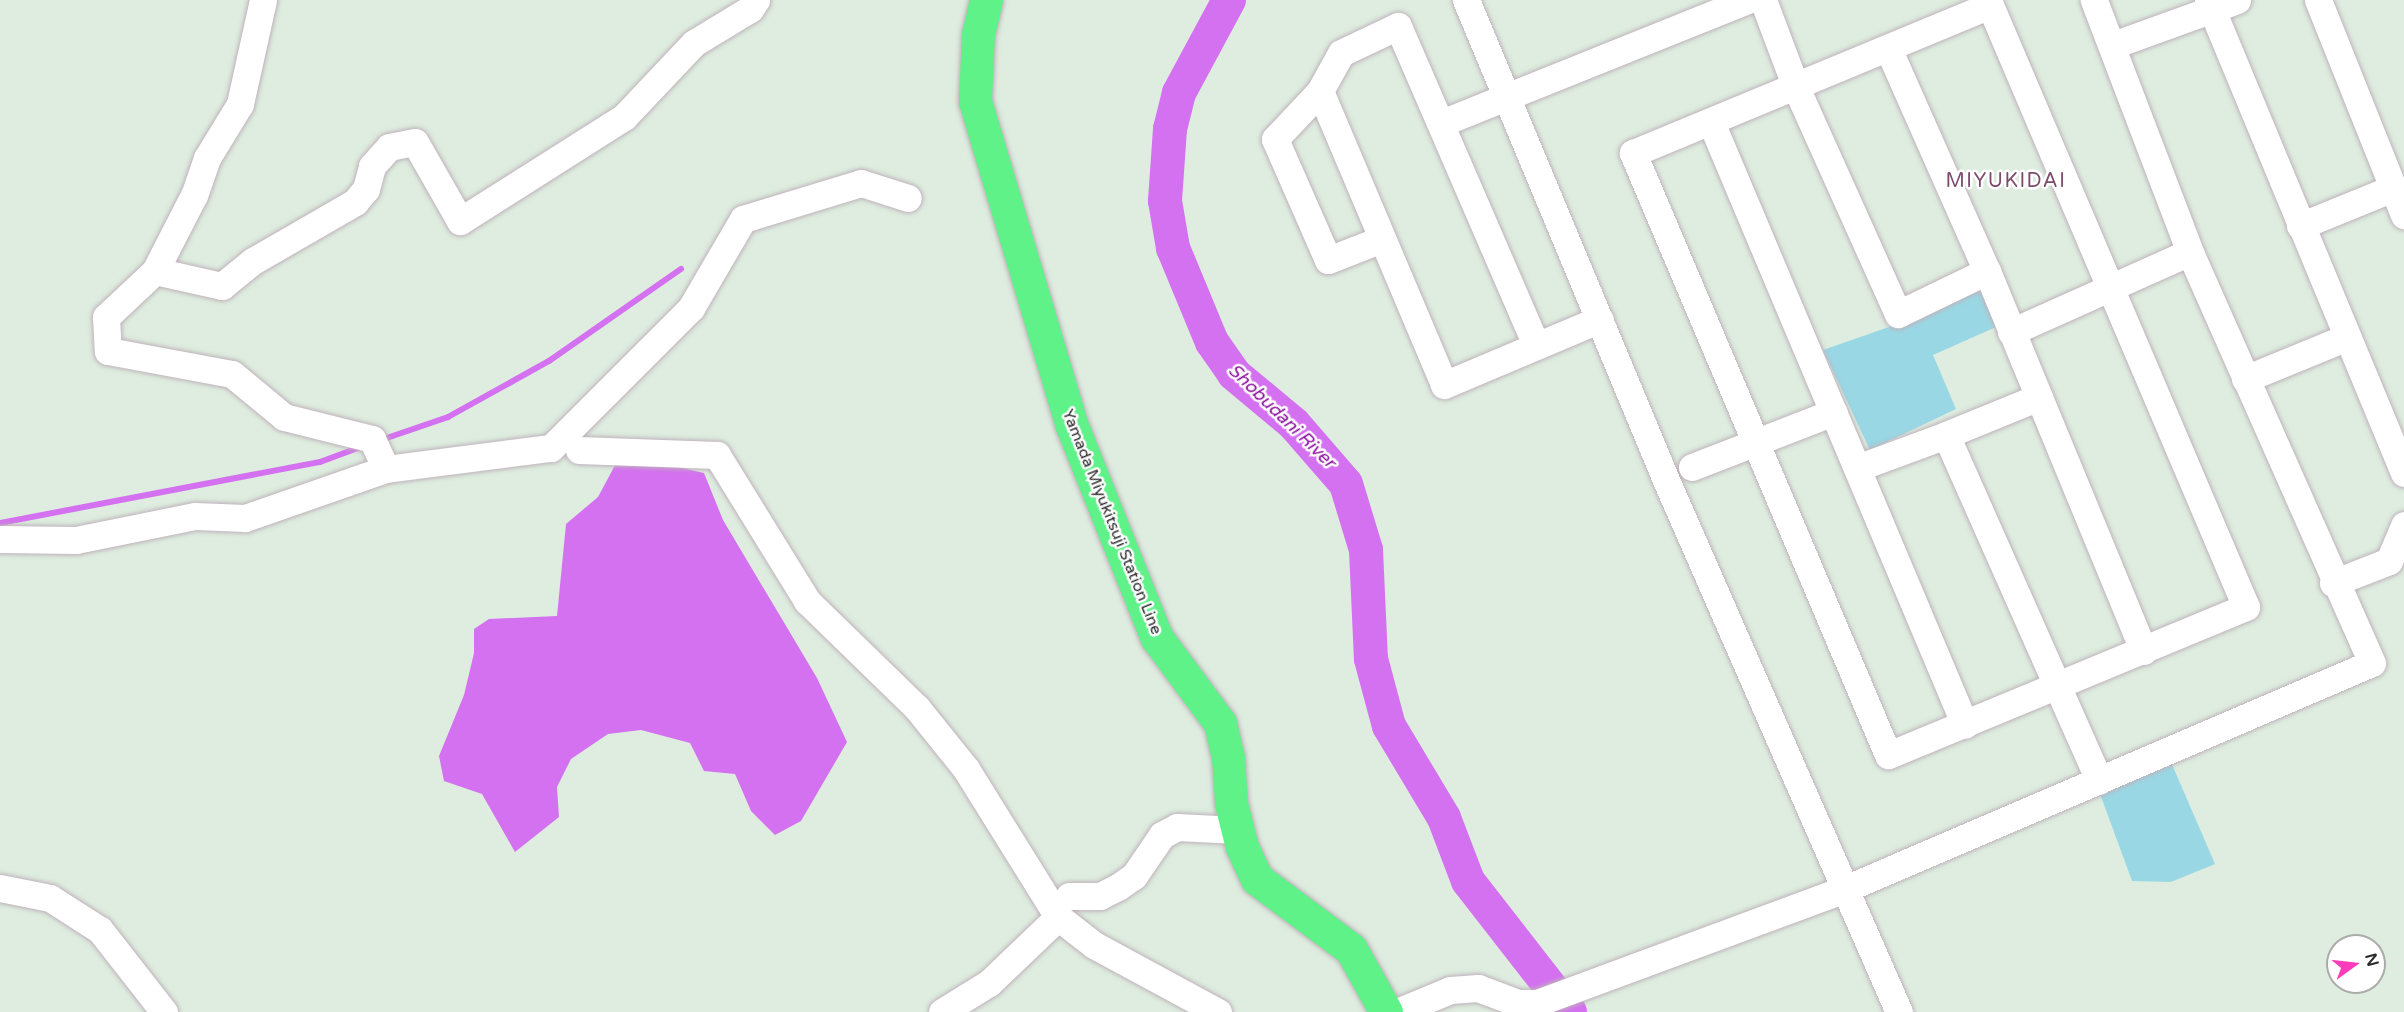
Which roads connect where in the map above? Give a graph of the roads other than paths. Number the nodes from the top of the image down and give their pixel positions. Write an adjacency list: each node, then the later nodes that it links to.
1 (263, 0): 24 (street)
2 (756, 0): 24 (street)
3 (986, 0): 48 (main road, Yamada Miyukitsuji Station Line)
4 (1466, 0): 15 (street)
5 (1748, 0): 15 (street)
6 (1763, 0): 13 (street)
7 (2094, 0): 11 (street)
8 (2237, 0): 10 (street)
9 (2318, 0): 18 (street)
10 (2210, 5): 11 (street); 21 (street)
11 (2113, 45): 23 (street)
12 (1888, 48): 13 (street); 25 (street); 26 (street)
13 (1795, 85): 17 (street); 25 (street)
14 (1320, 91): 16 (street); 22 (street); 22 (street)
15 (1505, 99): 16 (street); 27 (street)
16 (1443, 122): 30 (street)
17 (1711, 122): 33 (street); 35 (street)
18 (2393, 188): 20 (street); 21 (street)
19 (908, 198): 39 (street)
20 (2404, 215)
21 (2300, 226): 29 (street)
22 (1382, 239): 30 (street)
23 (2190, 252): 26 (street); 31 (street)
24 (155, 271): 39 (street)
25 (1987, 272): 28 (street)
26 (2107, 287): 28 (street); 44 (street)
27 (1600, 319): 30 (street); 50 (street)
28 (2011, 332): 32 (street)
29 (2345, 338): 31 (street); 40 (street)
30 (1536, 345)
31 (2245, 379): 43 (street)
32 (2039, 397): 34 (street); 44 (street)
33 (1834, 412): 35 (street); 38 (street)
34 (1946, 435): 38 (street); 45 (street)
35 (1758, 442): 37 (street); 46 (street)
36 (579, 450): 51 (street)
37 (1692, 467)
38 (1857, 468): 46 (street)
39 (386, 469): 42 (street)
40 (2404, 473)
41 (2404, 525): 43 (street)
42 (0, 539)
43 (2333, 584): 47 (street)
44 (2144, 651): 45 (street)
45 (2056, 688): 46 (street); 47 (street)
46 (1965, 725)
47 (2099, 781): 50 (street)
48 (1237, 830): 51 (street); 55 (main road, Yamada Miyukitsuji Station Line)
49 (0, 888): 52 (street)
50 (1845, 889): 56 (street); 57 (street)
51 (1063, 907): 53 (street); 54 (street)
52 (164, 1012)
53 (942, 1012)
54 (1218, 1012)
55 (1386, 1012)
56 (1397, 1012)
57 (1899, 1012)

